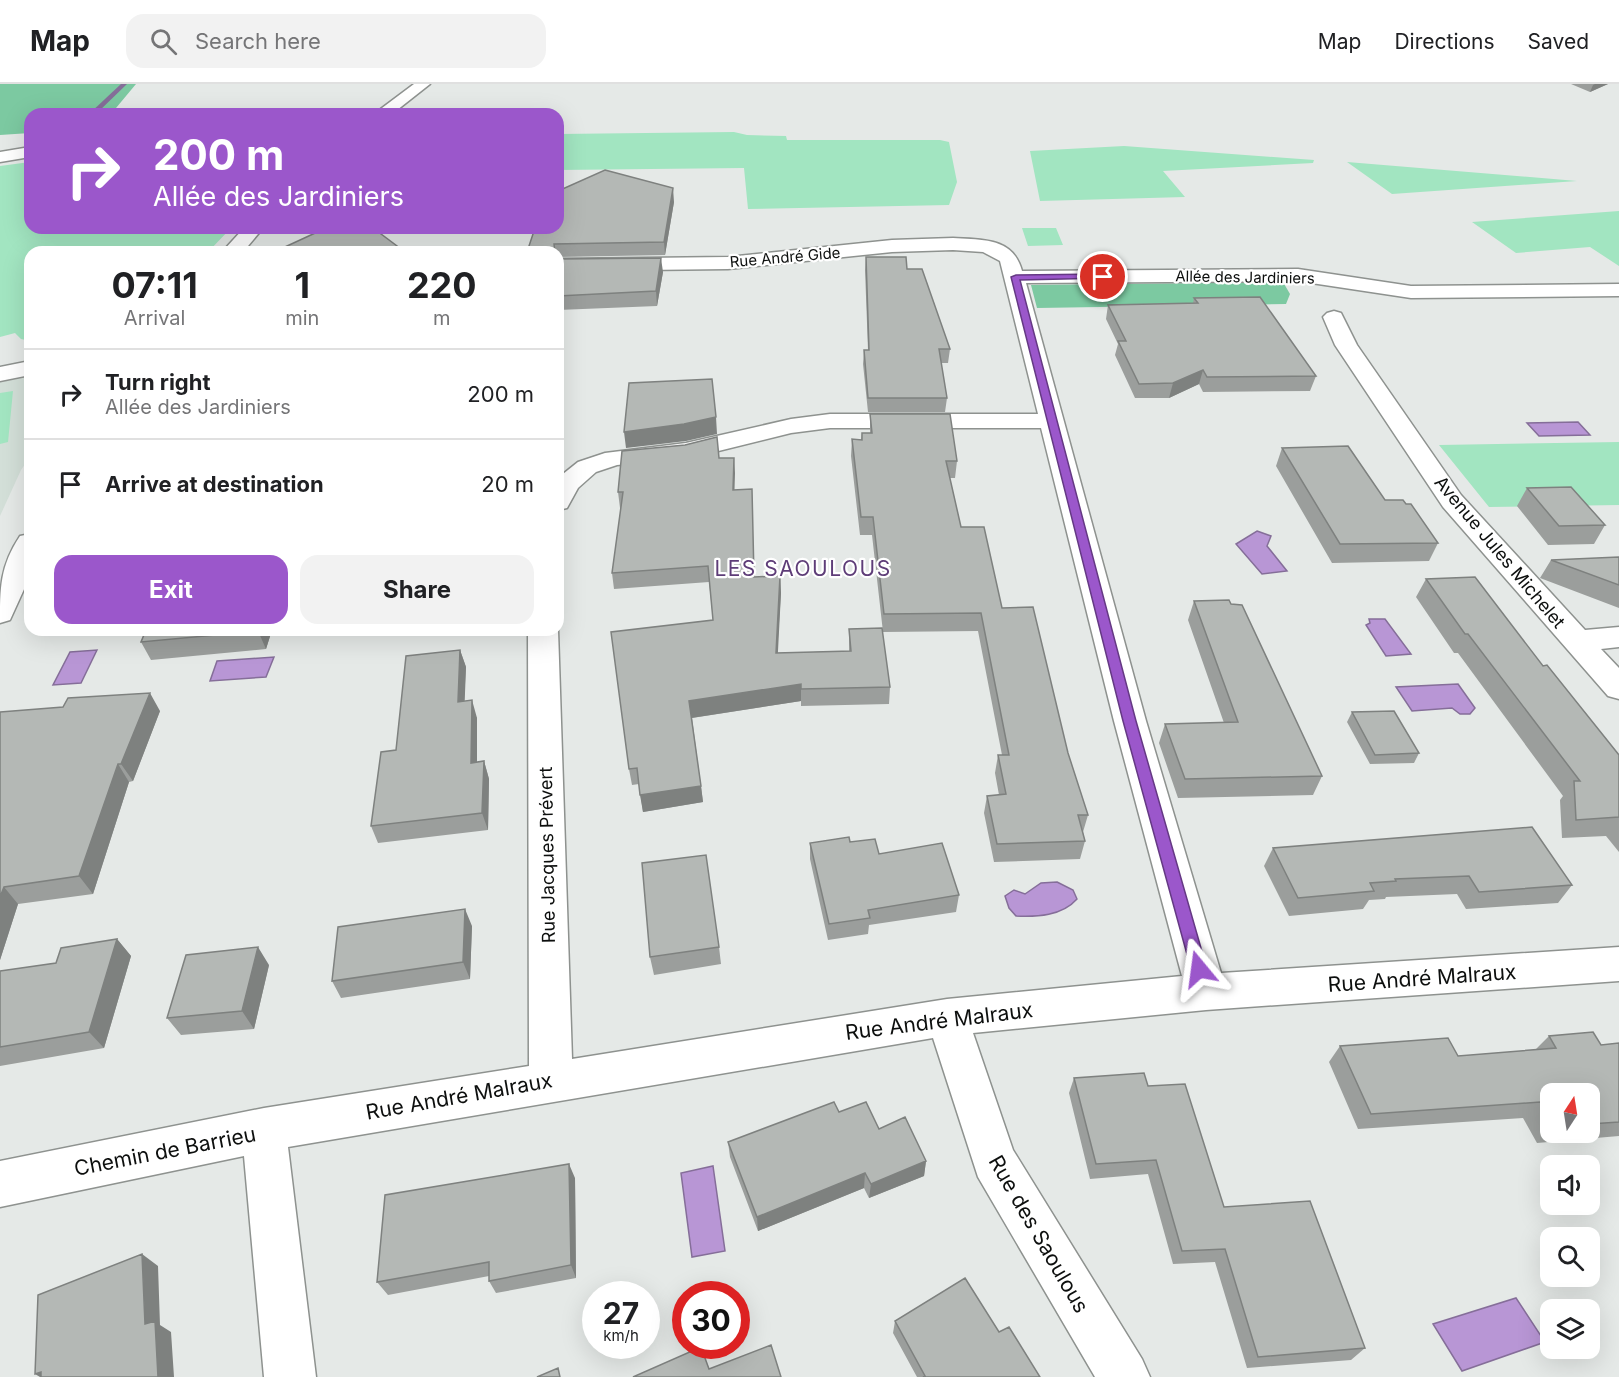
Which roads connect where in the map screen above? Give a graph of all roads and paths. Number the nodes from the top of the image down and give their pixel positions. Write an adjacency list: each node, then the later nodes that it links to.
1 (423, 84): 2 (street)
2 (390, 108)
3 (24, 153): 4 (street)
4 (0, 157)
5 (248, 234): 6 (street)
6 (238, 246)
7 (564, 265): 8 (street, Rue André Gide)
8 (1012, 268): 10 (street, Allée des Jardiniers); 15 (street)
9 (1619, 279): 10 (street, Allée des Jardiniers)
10 (1580, 289): 11 (street, Allée des Jardiniers)
11 (1619, 290)
12 (1334, 317): 23 (street, Avenue Jules Michelet)
13 (24, 369): 14 (street)
14 (0, 374)
15 (1051, 421): 17 (street); 26 (street)
16 (564, 462): 17 (street)
17 (587, 466): 18 (street)
18 (564, 489)
19 (24, 569): 20 (street)
20 (0, 613)
21 (543, 636): 28 (street, Rue Jacques Prévert)
22 (1619, 637): 23 (street)
23 (1577, 641): 24 (street, Avenue Jules Michelet)
24 (1619, 688)
25 (1619, 964): 26 (street, Rue André Malraux)
26 (1206, 992): 27 (street, Rue André Malraux)
27 (947, 1017): 28 (street, Rue André Malraux); 32 (street, Rue des Saoulous)
28 (551, 1081): 29 (street, Rue André Malraux)
29 (264, 1130): 30 (street, Chemin de Barrieu); 31 (street, Chemin de Barrieu)
30 (0, 1184)
31 (290, 1377)
32 (1124, 1377)

